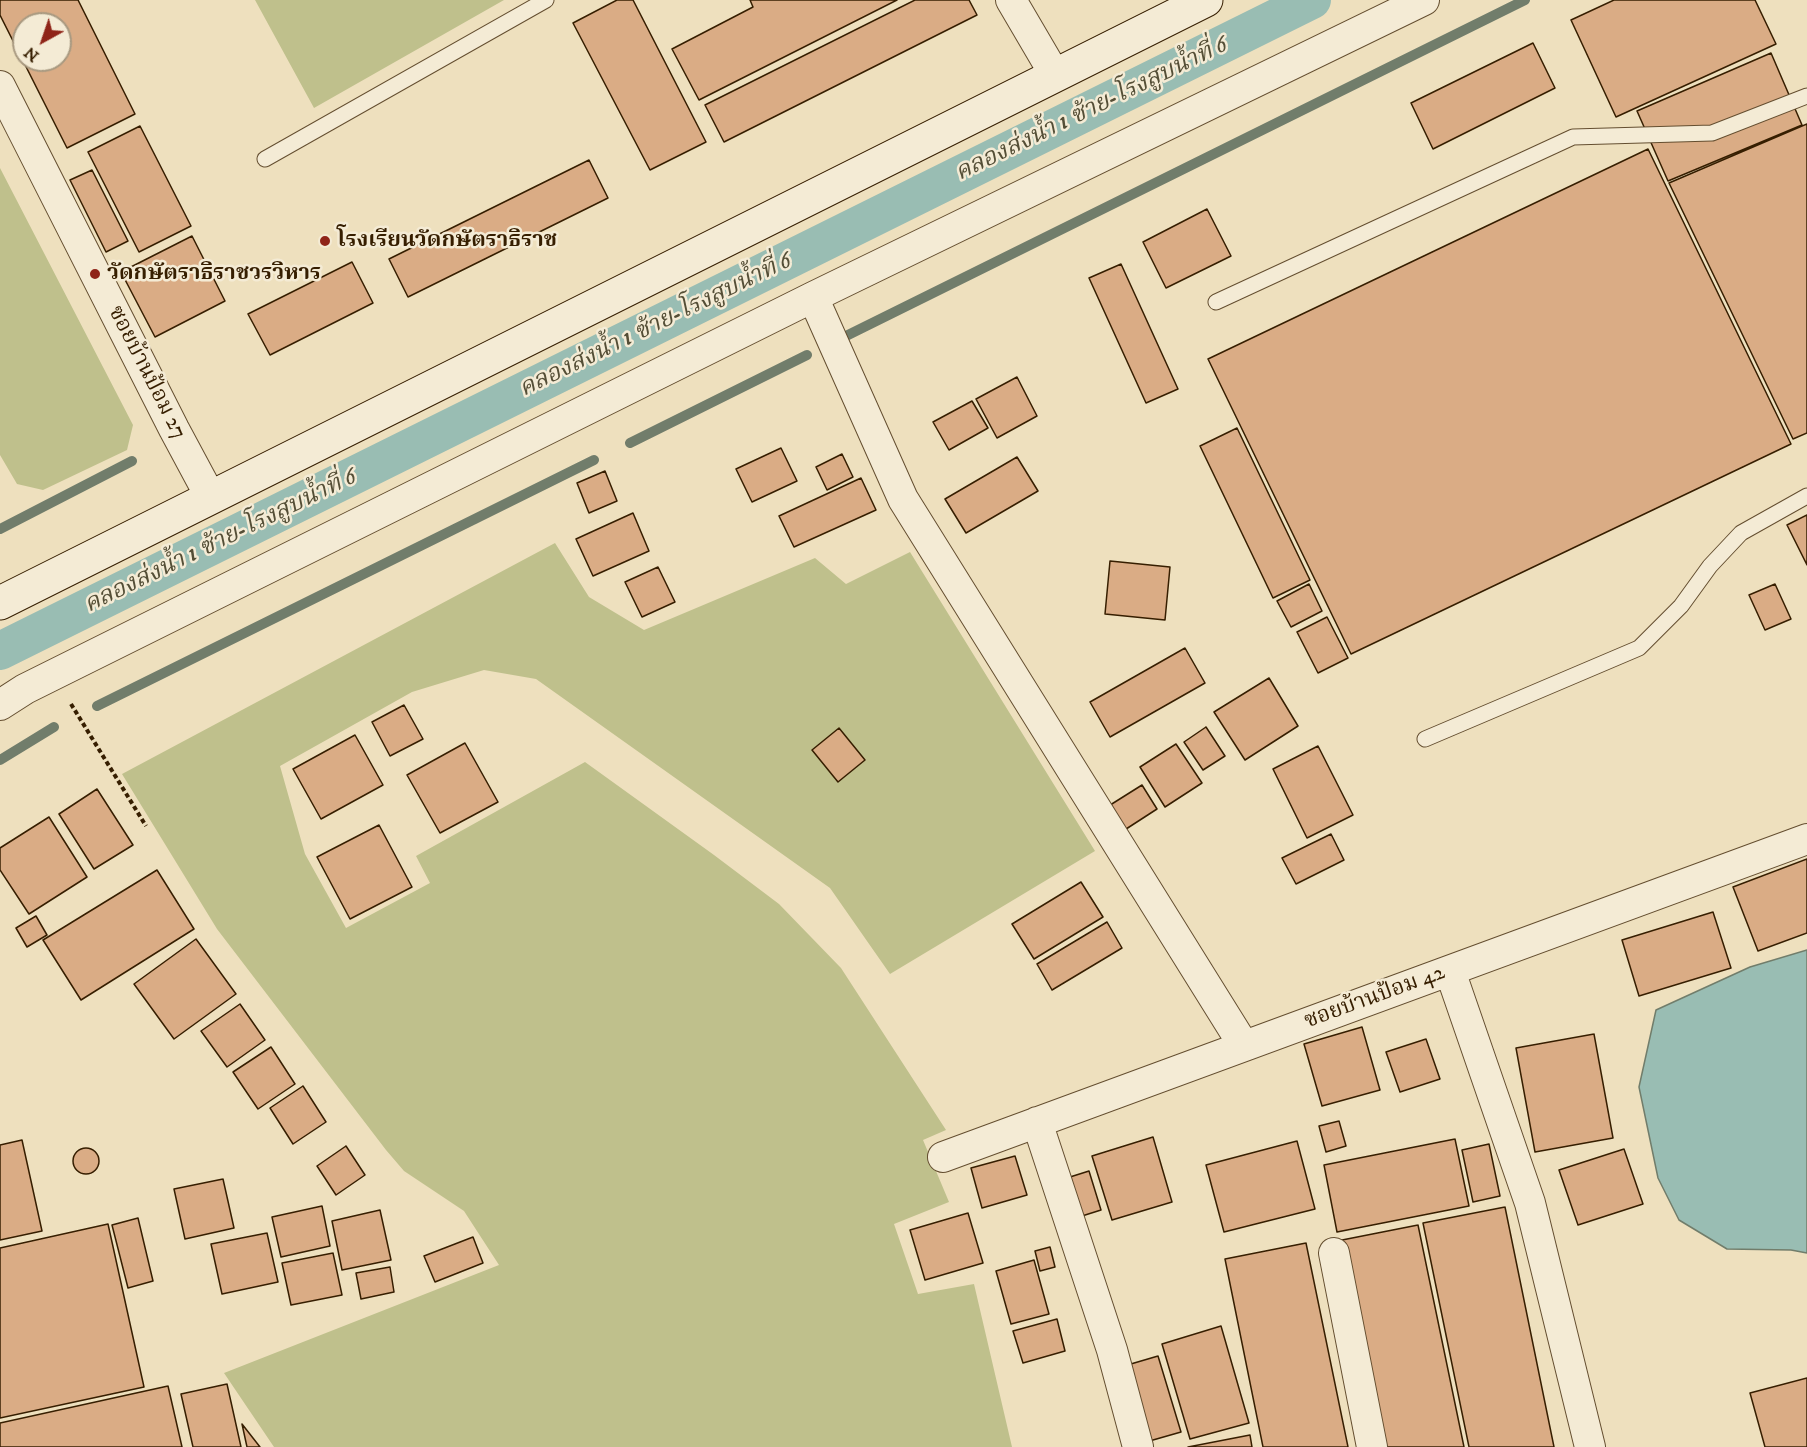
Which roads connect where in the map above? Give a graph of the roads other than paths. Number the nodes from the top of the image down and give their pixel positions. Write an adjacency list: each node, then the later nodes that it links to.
1 (546, 0): 8 (lane)
2 (1011, 0): 5 (street)
3 (1206, 0): 5 (main road)
4 (1424, 0): 9 (street)
5 (1055, 75): 12 (main road)
6 (0, 86): 12 (street, ซอยบ้านป้อม 27)
7 (1807, 96): 10 (lane)
8 (265, 159)
9 (813, 297): 14 (street); 18 (street)
10 (1216, 302)
11 (1807, 496): 15 (lane)
12 (211, 498): 13 (main road)
13 (0, 603)
14 (0, 705)
15 (1425, 739)
16 (1807, 839): 17 (street, ซอยบ้านป้อม 42)
17 (1450, 970): 18 (street, ซอยบ้านป้อม 42); 24 (street)
18 (1244, 1046): 19 (street, ซอยบ้านป้อม 42)
19 (1037, 1122): 20 (street, ซอยบ้านป้อม 42); 22 (street)
20 (943, 1157)
21 (1334, 1253): 23 (street)
22 (1138, 1447)
23 (1372, 1447)
24 (1590, 1447)

